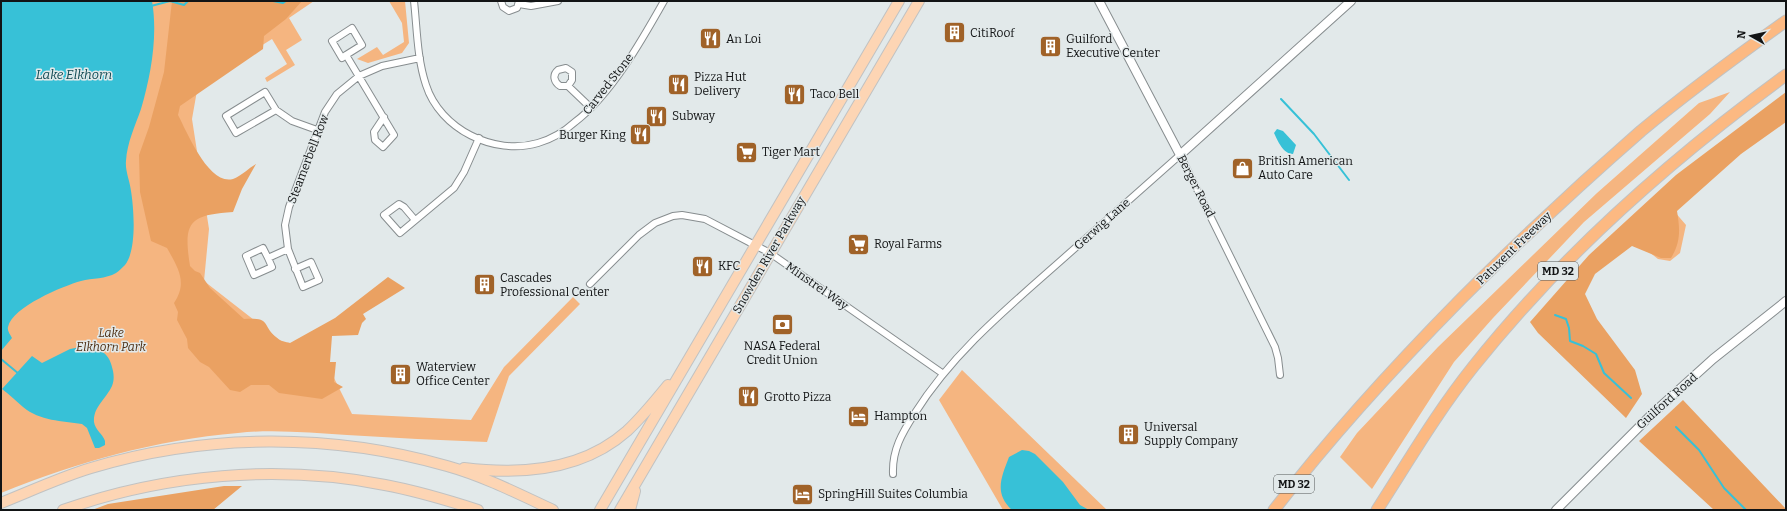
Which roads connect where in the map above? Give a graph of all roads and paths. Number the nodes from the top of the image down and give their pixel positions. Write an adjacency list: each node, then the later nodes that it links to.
1 (414, 1): 12 (street, Carved Stone)
2 (501, 1): 9 (street)
3 (558, 1): 9 (street)
4 (664, 1): 16 (street, Carved Stone)
5 (898, 1): 23 (main road, Snowden River Parkway)
6 (919, 1): 25 (main road, Snowden River Parkway)
7 (1099, 1): 21 (street, Berger Road)
8 (1351, 1): 21 (street, Gerwig Lane)
9 (519, 2)
10 (1786, 20): 33 (highway, Patuxent Freeway / MD 32)
11 (346, 56): 11 (street); 14 (street)
12 (420, 58): 14 (street, Steamerbell Row); 20 (street, Carved Stone)
13 (1786, 75): 46 (highway, MD 32)
14 (359, 76): 18 (street); 19 (street, Steamerbell Row)
15 (568, 86): 16 (street)
16 (591, 108): 20 (street, Carved Stone)
17 (276, 110): 17 (street); 19 (street)
18 (384, 117)
19 (317, 130): 24 (street, Steamerbell Row)
20 (479, 138): 22 (street)
21 (1180, 155): 31 (street, Gerwig Lane); 32 (street, Berger Road)
22 (415, 220): 22 (street)
23 (756, 245): 25 (street, Minstrel Way); 28 (street, Minstrel Way); 30 (main road, Snowden River Parkway)
24 (288, 249): 26 (street); 27 (street, Steamerbell Row)
25 (770, 253): 31 (street, Minstrel Way); 36 (main road, Snowden River Parkway)
26 (268, 258): 26 (street)
27 (296, 269)
28 (590, 284)
29 (1786, 301): 47 (street, Guilford Road)
30 (690, 359): 34 (main road); 41 (main road, Snowden River Parkway)
31 (942, 373): 35 (street, Gerwig Lane)
32 (1280, 375)
33 (1314, 459): 44 (highway); 45 (highway, Patuxent Freeway / MD 32)
34 (448, 466): 37 (main road); 40 (main road)
35 (893, 474)
36 (639, 476): 42 (main road, Snowden River Parkway); 43 (main road)
37 (1, 503)
38 (63, 510): 39 (main road)
39 (478, 510)
40 (553, 510)
41 (600, 510)
42 (620, 510)
43 (630, 510)
44 (1267, 510)
45 (1274, 510)
46 (1378, 510)
47 (1556, 510)

